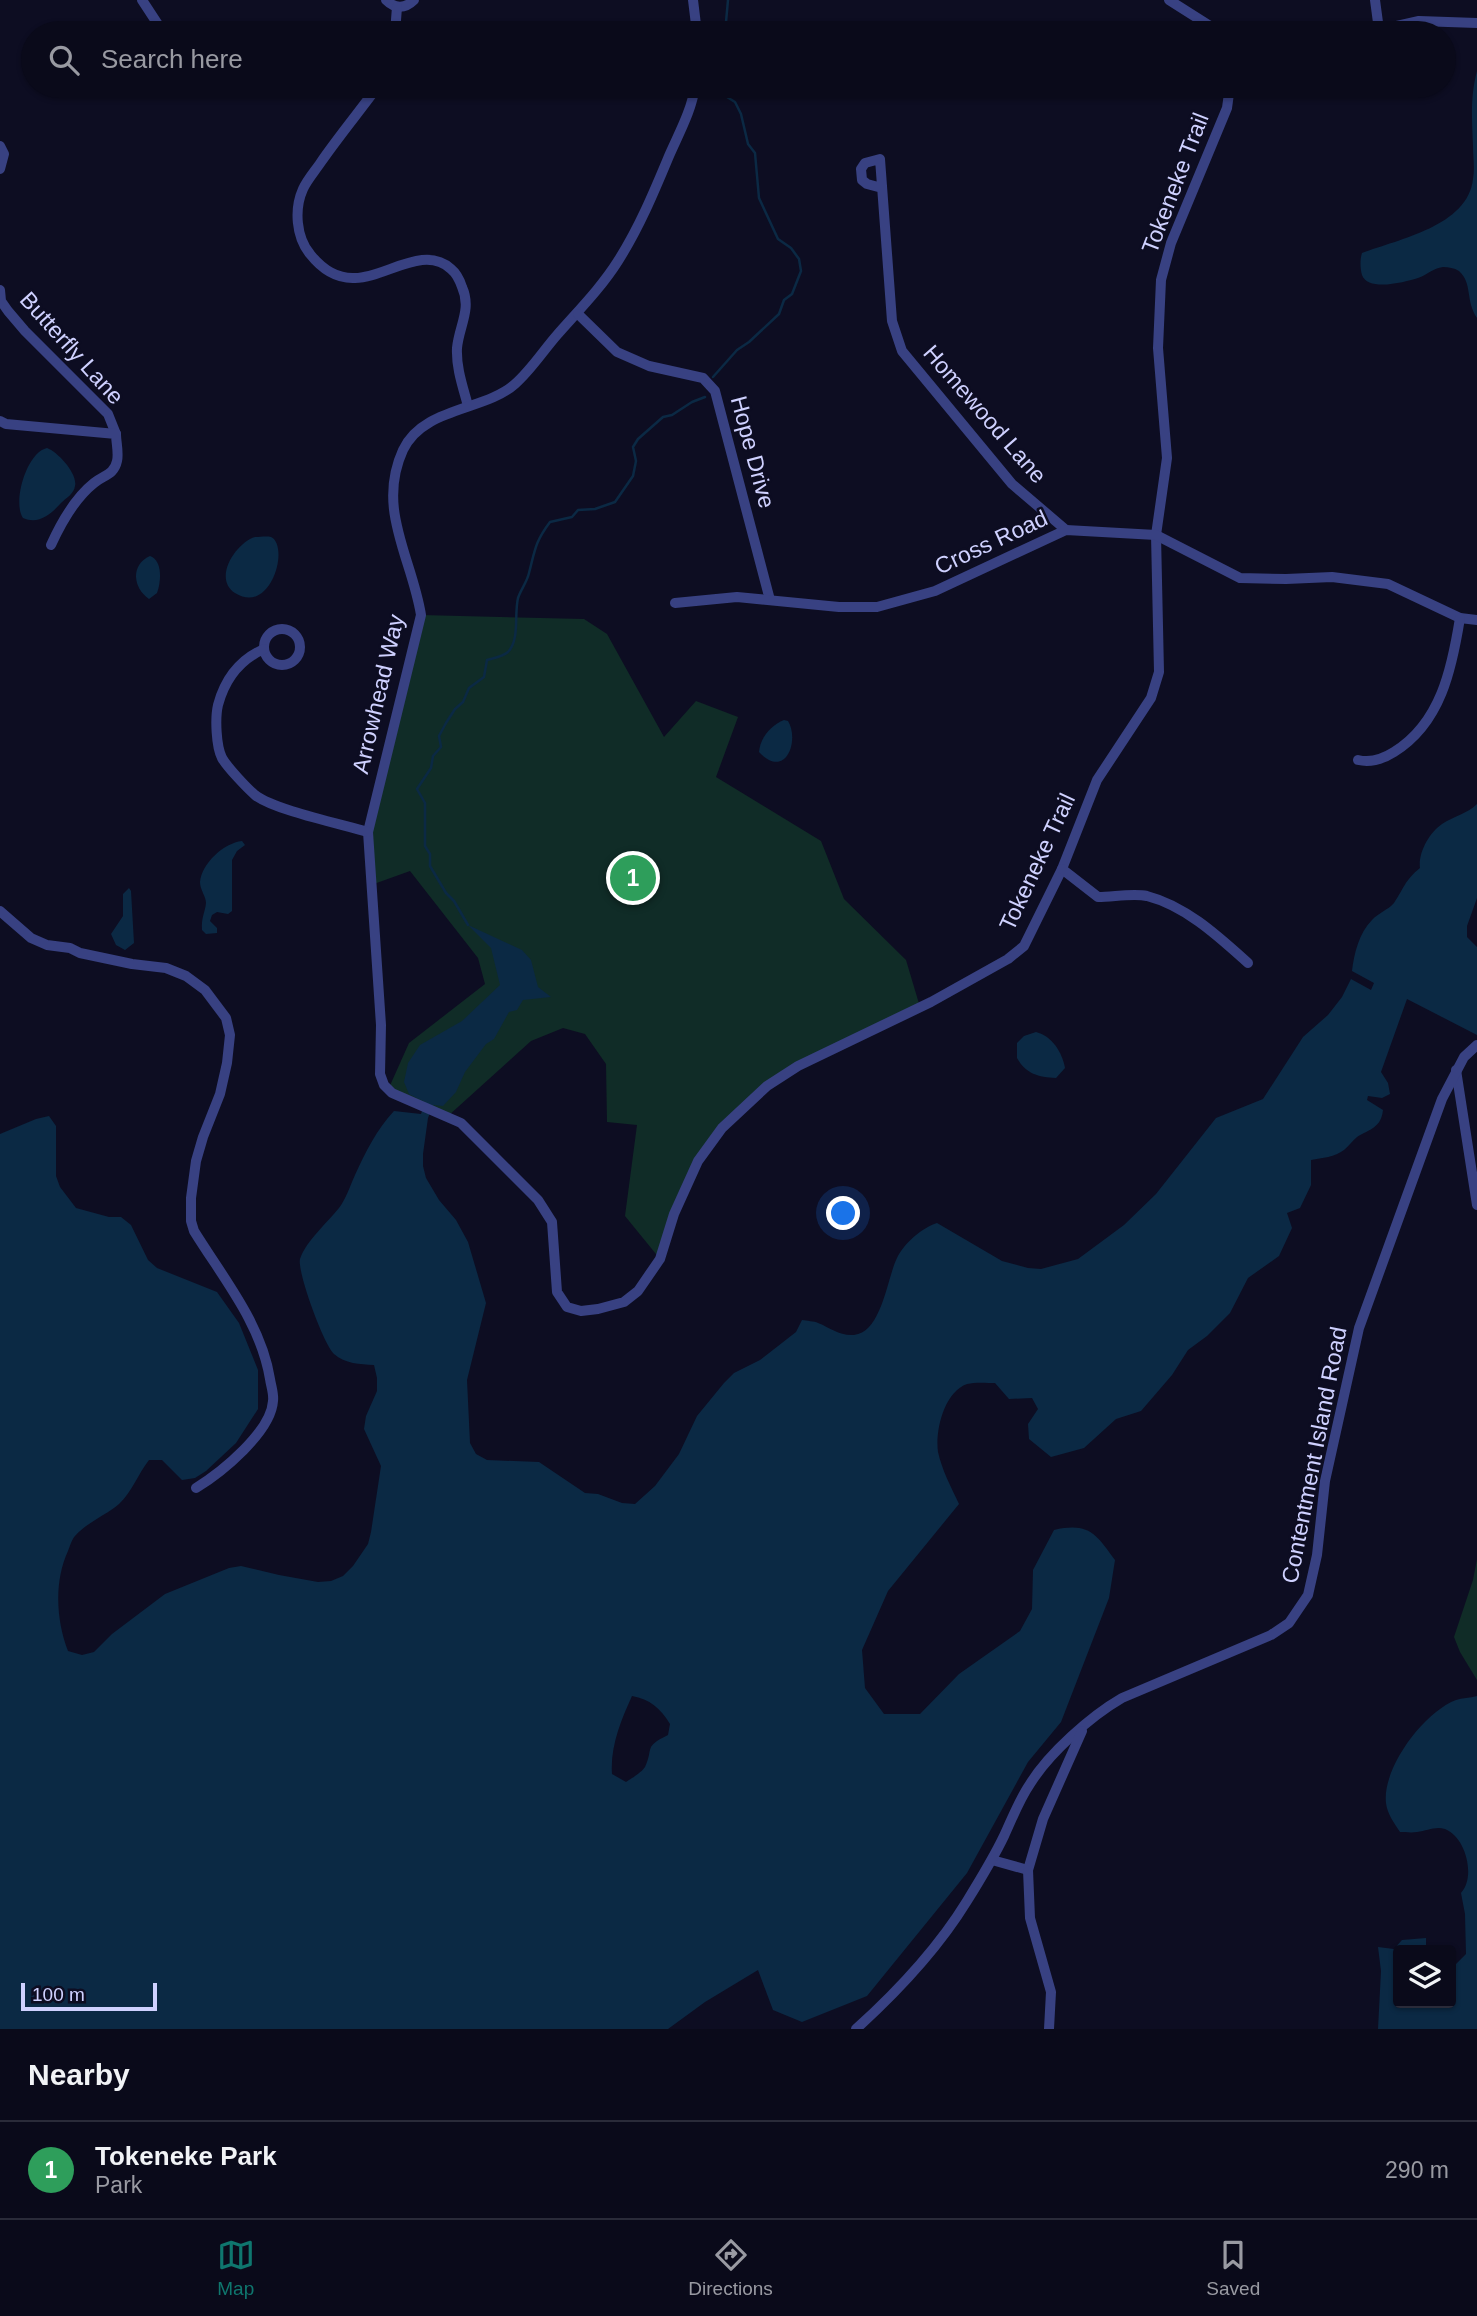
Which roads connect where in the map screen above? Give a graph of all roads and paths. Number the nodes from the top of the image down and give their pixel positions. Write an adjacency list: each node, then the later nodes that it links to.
1 (142, 0): 8 (street)
2 (386, 0): 7 (street)
3 (414, 0): 7 (street)
4 (694, 0): 10 (street)
5 (1168, 0): 11 (street)
6 (1375, 0): 12 (street)
7 (397, 7): 9 (street)
8 (156, 21)
9 (396, 21)
10 (696, 21)
11 (1202, 21)
12 (1378, 21)
13 (369, 98): 21 (street)
14 (692, 98): 20 (street, Arrowhead Way)
15 (1228, 98): 25 (street, Tokeneke Trail)
16 (0, 146): 17 (street)
17 (0, 169)
18 (882, 188): 24 (street, Homewood Lane)
19 (0, 290): 23 (street, Butterfly Lane)
20 (578, 314): 21 (street, Arrowhead Way); 27 (street, Hope Drive)
21 (468, 405): 33 (street, Arrowhead Way)
22 (0, 421): 23 (street)
23 (116, 434): 26 (street)
24 (1066, 530): 25 (street, Cross Road); 27 (street, Cross Road)
25 (1156, 535): 29 (street, Cross Road); 34 (street, Tokeneke Trail)
26 (51, 545)
27 (770, 600): 28 (street, Cross Road)
28 (675, 603)
29 (1460, 618): 30 (street, Cross Road); 32 (street)
30 (1475, 620)
31 (264, 649): 33 (street)
32 (1358, 760)
33 (368, 832): 39 (street, Arrowhead Way)
34 (1062, 869): 36 (street); 39 (street, Tokeneke Trail)
35 (0, 911): 41 (street)
36 (1248, 963)
37 (1477, 1045): 38 (street, Contentment Island Road)
38 (1457, 1070): 40 (street); 42 (street, Contentment Island Road)
39 (433, 1111)
40 (1477, 1205)
41 (197, 1488)
42 (1084, 1726): 43 (street, Contentment Island Road); 44 (street)
43 (992, 1860): 44 (street); 45 (street, Contentment Island Road)
44 (1028, 1870): 46 (street)
45 (856, 2029)
46 (1049, 2029)

